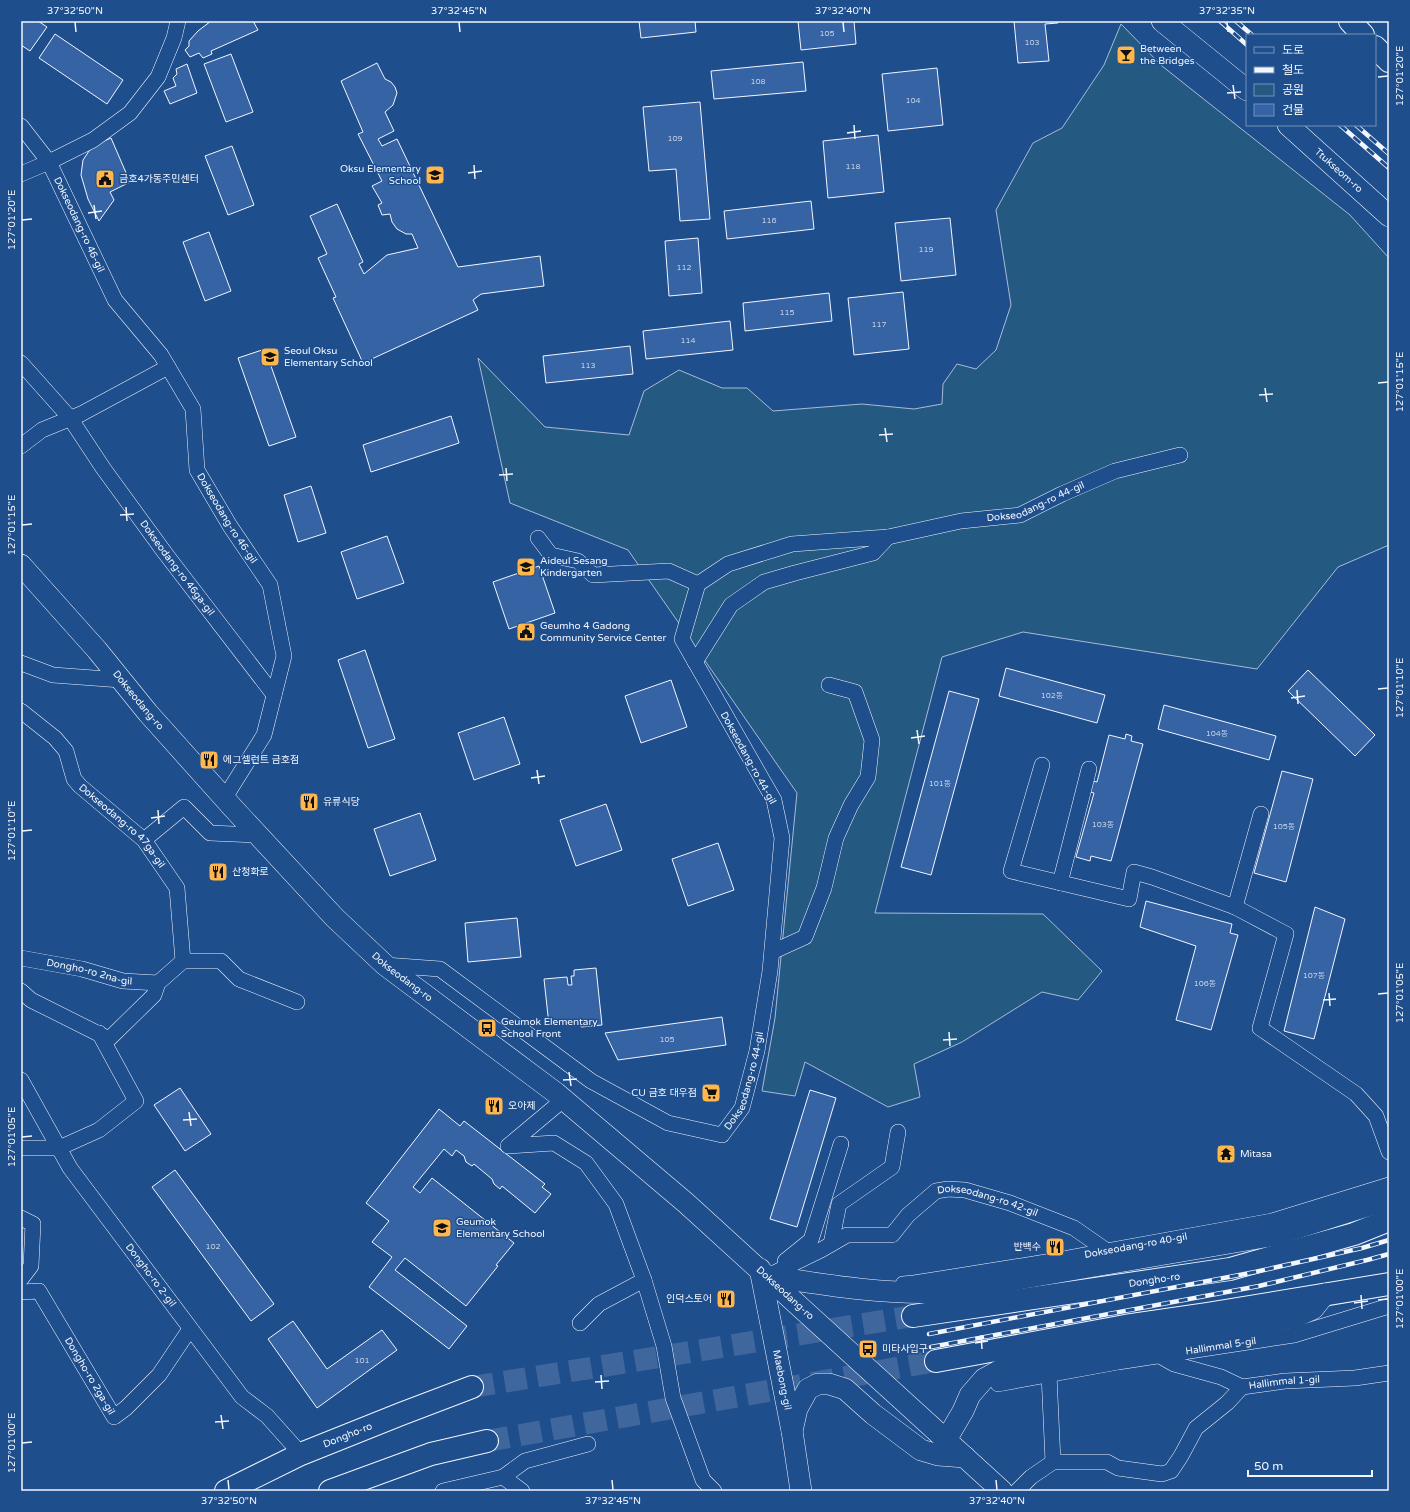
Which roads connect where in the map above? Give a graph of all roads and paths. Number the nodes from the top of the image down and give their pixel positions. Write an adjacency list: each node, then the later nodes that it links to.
1 (178, 21): 10 (street)
2 (1162, 21): 7 (main road)
3 (1350, 21): 4 (main road)
4 (1362, 34)
5 (1376, 48): 6 (main road)
6 (1389, 61)
7 (1246, 89)
8 (21, 126): 10 (street, Dokseodang-ro 46-gil)
9 (1289, 126): 12 (main road, Ttukseom-ro)
10 (49, 162): 11 (street); 14 (street, Dokseodang-ro 46-gil)
11 (21, 174)
12 (1389, 216)
13 (21, 363): 15 (street, Dokseodang-ro 46ga-gil)
14 (168, 368): 15 (street); 26 (street, Dokseodang-ro 46-gil)
15 (70, 418): 16 (street); 26 (street, Dokseodang-ro 46ga-gil)
16 (21, 446)
17 (1180, 455): 18 (street, Dokseodang-ro 44-gil)
18 (888, 537): 21 (street, Dokseodang-ro 44-gil); 22 (street)
19 (538, 538): 21 (street)
20 (21, 565): 24 (main road, Dokseodang-ro)
21 (698, 584): 22 (street, Dokseodang-ro 44-gil)
22 (695, 662): 36 (street, Dokseodang-ro 44-gil)
23 (21, 663): 24 (street)
24 (121, 680): 30 (main road, Dokseodang-ro)
25 (829, 685): 36 (street)
26 (274, 695): 30 (street, Dokseodang-ro 46-gil)
27 (21, 711): 33 (street, Dokseodang-ro 47ga-gil)
28 (1042, 765): 34 (street)
29 (1089, 769): 34 (street)
30 (224, 798): 32 (main road, Dokseodang-ro)
31 (1261, 814): 35 (street)
32 (258, 835): 33 (street); 39 (main road, Dokseodang-ro)
33 (144, 840): 38 (street, Dokseodang-ro 47ga-gil)
34 (1060, 883): 35 (street)
35 (1234, 907): 50 (street)
36 (772, 952): 39 (street, Dokseodang-ro 44-gil)
37 (21, 958): 40 (street, Dongho-ro 2na-gil)
38 (183, 961): 40 (street); 42 (street)
39 (386, 965): 45 (main road, Dokseodang-ro)
40 (158, 982): 43 (street)
41 (21, 991): 43 (street)
42 (297, 1002)
43 (99, 1033): 49 (street)
44 (21, 1080): 49 (street, Dongho-ro 2-gil)
45 (563, 1100): 57 (main road, Dokseodang-ro); 59 (street)
46 (898, 1132): 55 (street)
47 (841, 1144): 57 (street)
48 (21, 1148): 49 (street)
49 (59, 1148): 67 (street, Dongho-ro 2-gil)
50 (1389, 1152)
51 (1389, 1186): 56 (street, Dokseodang-ro 40-gil)
52 (1389, 1199): 61 (main road)
53 (21, 1218): 58 (street)
54 (1389, 1220): 65 (main road, Dongho-ro)
55 (831, 1244): 56 (street, Dokseodang-ro 42-gil); 57 (street, Dokseodang-ro 42-gil)
56 (1107, 1251): 61 (street, Dokseodang-ro 40-gil)
57 (764, 1273): 61 (main road); 75 (main road, Maebong-gil); 76 (main road, Dokseodang-ro)
58 (21, 1278)
59 (644, 1280): 66 (street); 87 (street)
60 (1389, 1284): 63 (main road)
61 (880, 1288)
62 (21, 1292): 67 (street, Dongho-ro 2ga-gil)
63 (1325, 1294): 69 (main road); 76 (main road)
64 (1389, 1306): 68 (street, Hallimmal 5-gil)
65 (913, 1316)
66 (580, 1323)
67 (190, 1328): 79 (street, Dongho-ro 2-gil)
68 (1160, 1356): 71 (street, Hallimmal 5-gil); 74 (street)
69 (936, 1361)
70 (1389, 1373): 74 (street, Hallimmal 1-gil)
71 (1049, 1374): 72 (street, Hallimmal 5-gil); 81 (street)
72 (998, 1384)
73 (472, 1387): 79 (main road, Dongho-ro)
74 (1242, 1387): 81 (street, Hallimmal 1-gil)
75 (792, 1431): 80 (main road); 88 (main road, Maebong-gil)
76 (946, 1440): 80 (main road, Dokseodang-ro)
77 (487, 1441): 84 (main road)
78 (588, 1444): 82 (street)
79 (301, 1454): 83 (main road, Dongho-ro)
80 (965, 1457): 89 (main road, Dokseodang-ro)
81 (1053, 1462): 90 (street)
82 (503, 1477): 85 (street); 86 (street)
83 (226, 1491)
84 (330, 1491)
85 (443, 1491)
86 (522, 1491)
87 (714, 1491)
88 (801, 1491)
89 (1002, 1491)
90 (1017, 1491)

